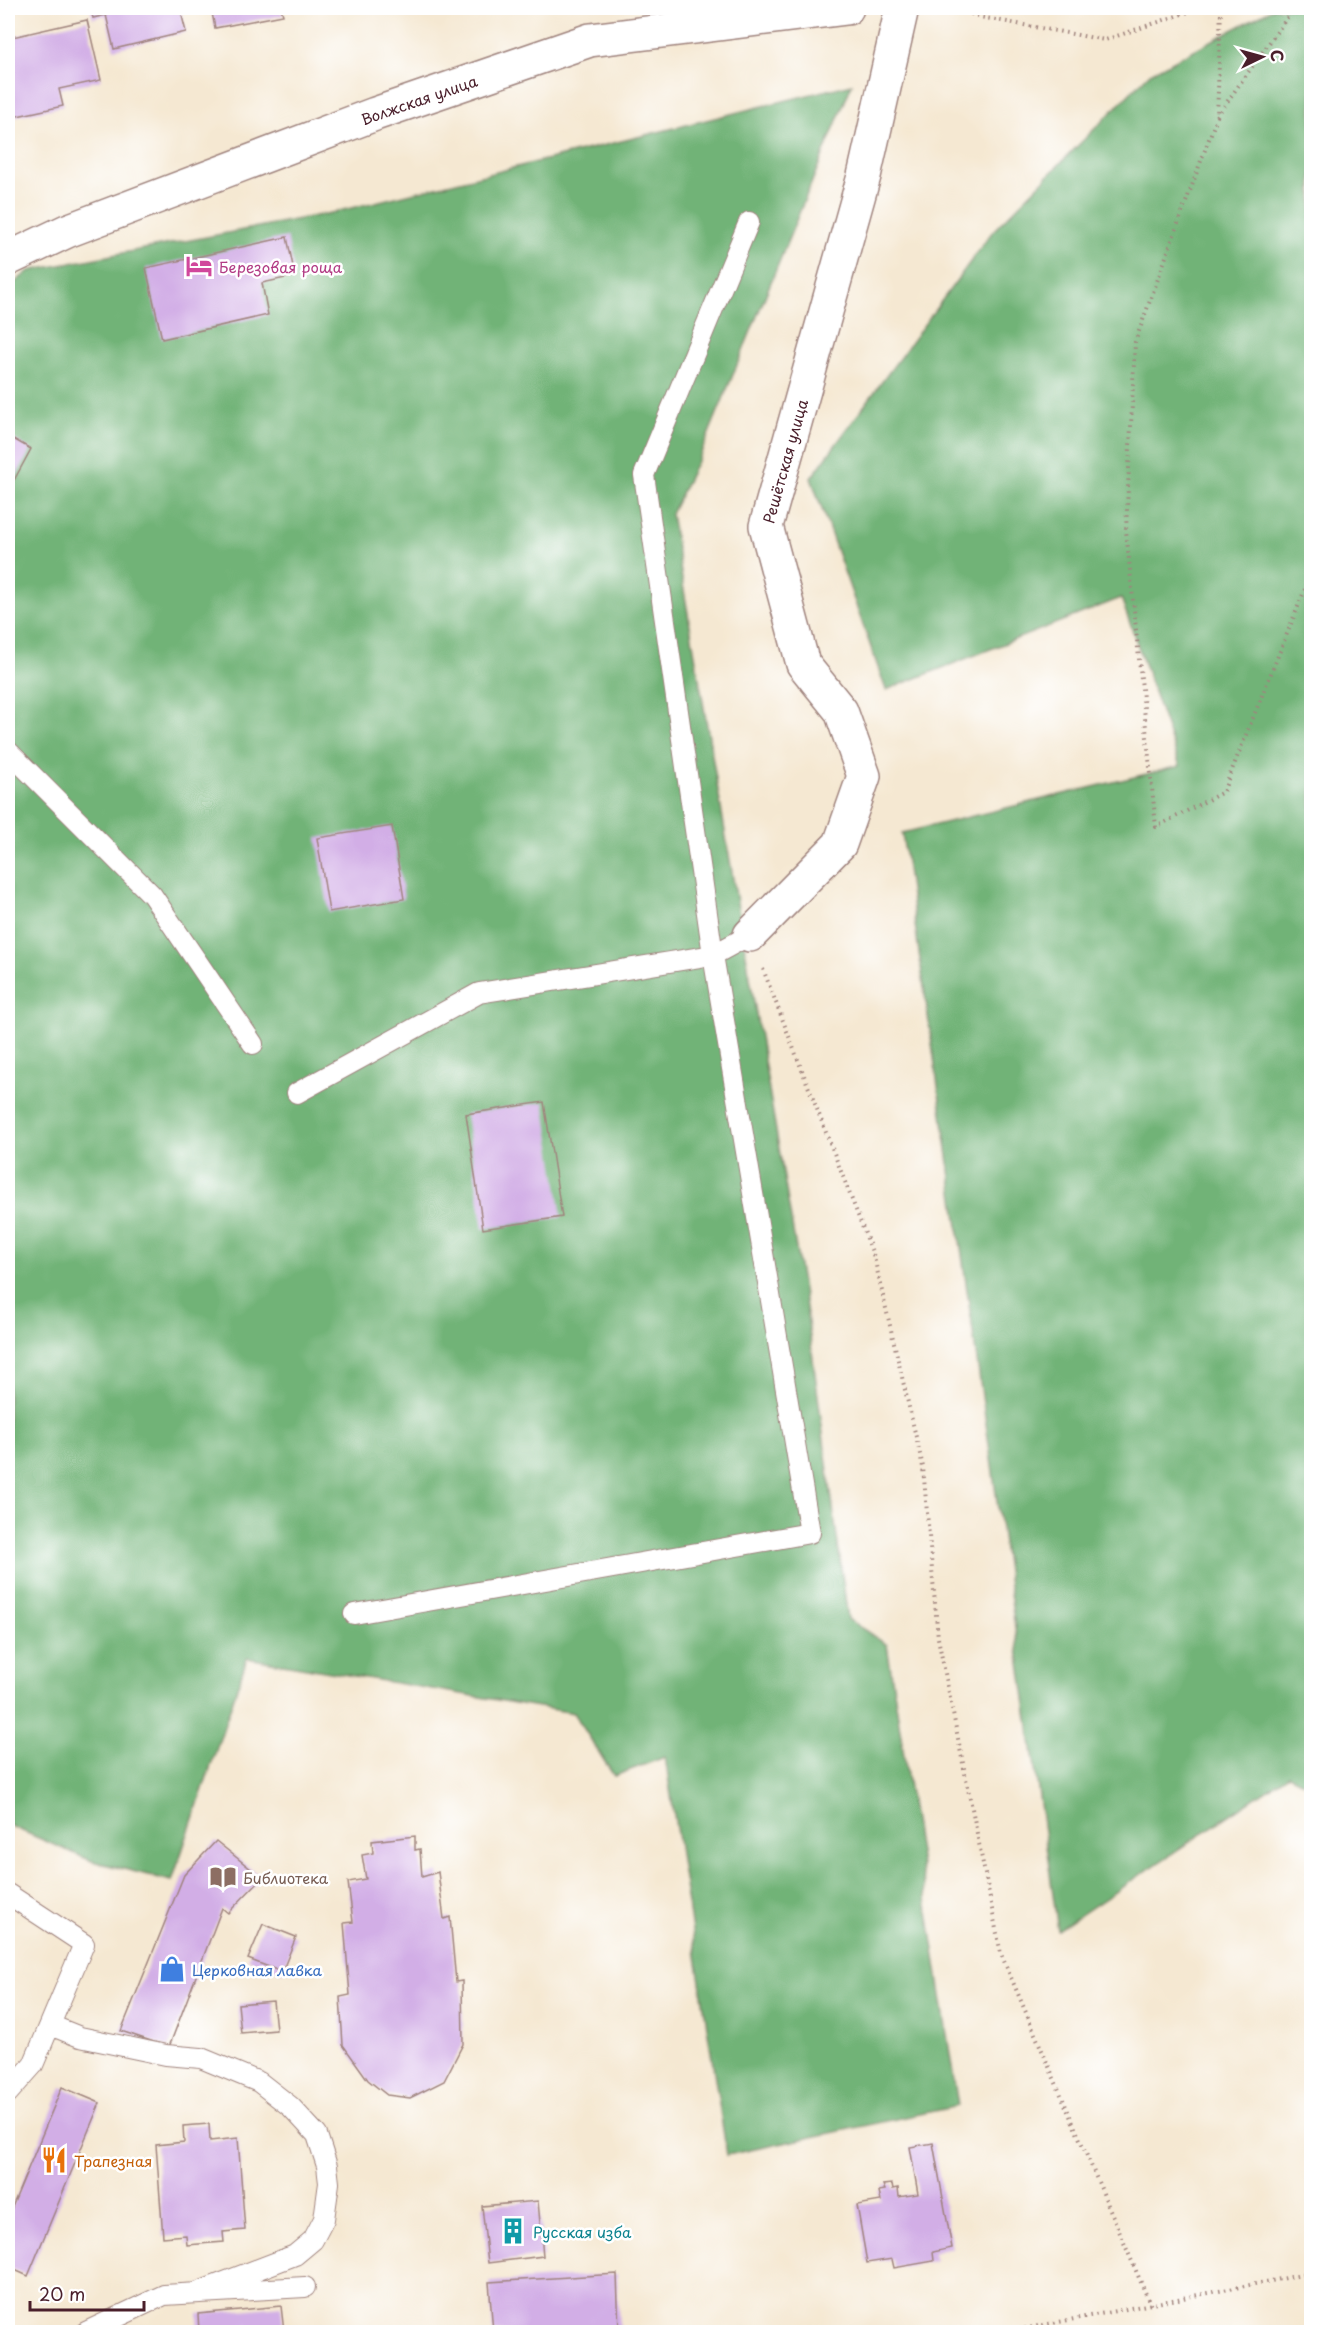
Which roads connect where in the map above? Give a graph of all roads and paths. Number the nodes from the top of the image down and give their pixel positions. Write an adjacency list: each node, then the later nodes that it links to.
1 (848, 8): 9 (street, Волжская улица)
2 (902, 8): 12 (street, Решётская улица)
3 (954, 8): 4 (path)
4 (1200, 8)
5 (1221, 8): 7 (path)
6 (1294, 8): 7 (path)
7 (1217, 117): 10 (path)
8 (749, 222): 13 (lane)
9 (8, 259)
10 (1311, 572)
11 (8, 752): 14 (lane)
12 (750, 935): 13 (lane); 23 (path)
13 (712, 955): 15 (lane); 16 (lane)
14 (253, 1044)
15 (297, 1093)
16 (354, 1614)
17 (8, 1894): 18 (lane)
18 (50, 2025): 19 (lane); 22 (lane)
19 (8, 2093)
20 (1311, 2273): 23 (path)
21 (305, 2287): 22 (lane)
22 (196, 2293): 24 (lane)
23 (1151, 2306): 25 (path)
24 (86, 2332)
25 (1007, 2332)

